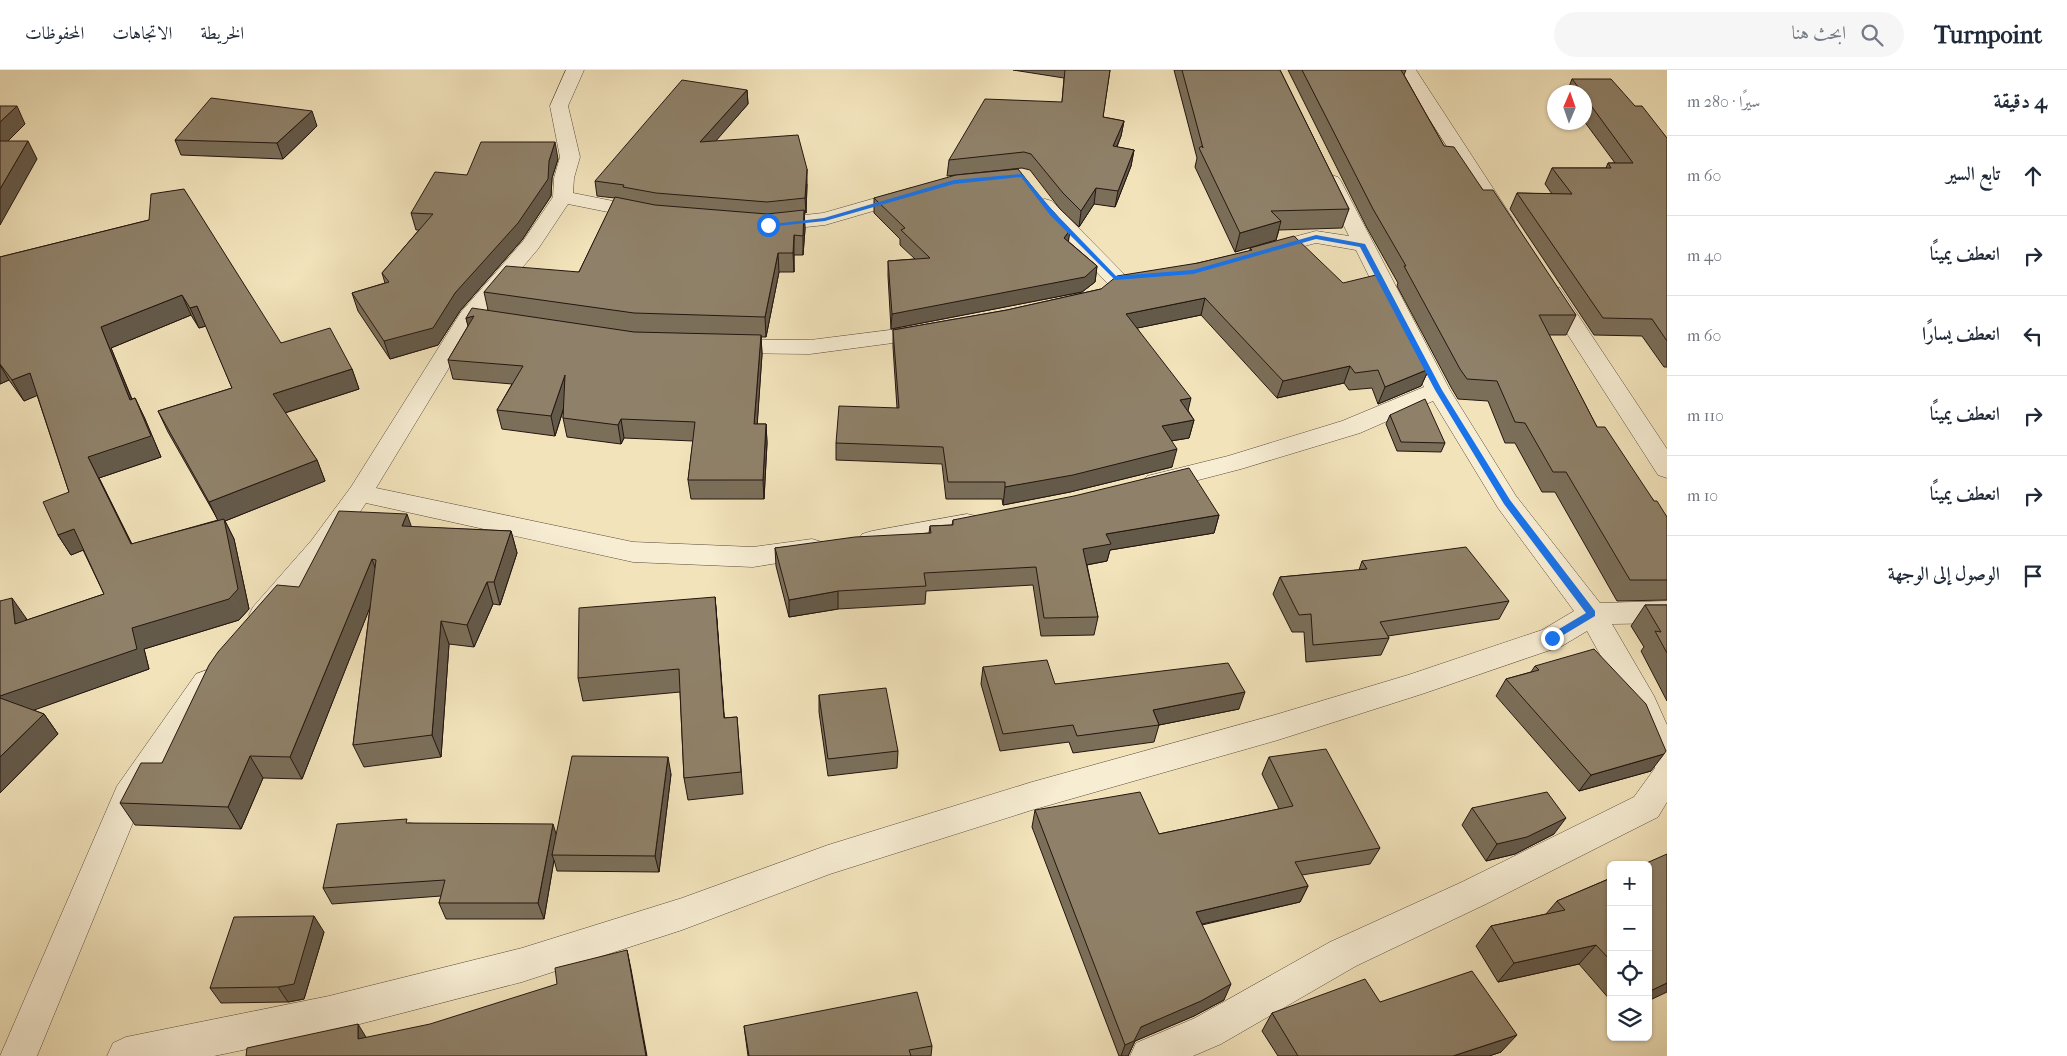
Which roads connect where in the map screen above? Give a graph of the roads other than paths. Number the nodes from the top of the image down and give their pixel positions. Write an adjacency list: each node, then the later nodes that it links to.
1 (576, 70): 6 (street)
2 (1407, 70): 9 (street)
3 (1324, 166): 10 (street)
4 (926, 189): 8 (street)
5 (1034, 191): 13 (street)
6 (563, 197): 7 (street); 14 (street)
7 (666, 217)
8 (745, 224)
9 (1518, 242)
10 (1362, 245): 11 (street); 18 (street)
11 (1244, 257)
12 (1539, 275): 19 (street)
13 (1096, 294)
14 (469, 317): 15 (street); 21 (street)
15 (497, 322)
16 (948, 328): 17 (street)
17 (704, 345)
18 (1438, 390): 20 (street); 24 (street)
19 (1667, 469)
20 (1128, 489)
21 (360, 493): 22 (street); 25 (street)
22 (995, 517)
23 (1667, 612): 24 (street)
24 (1592, 614): 27 (street); 30 (street)
25 (245, 636)
26 (226, 658): 29 (street)
27 (1667, 760)
28 (1667, 776): 31 (street)
29 (18, 1056)
30 (126, 1056)
31 (1149, 1056)

